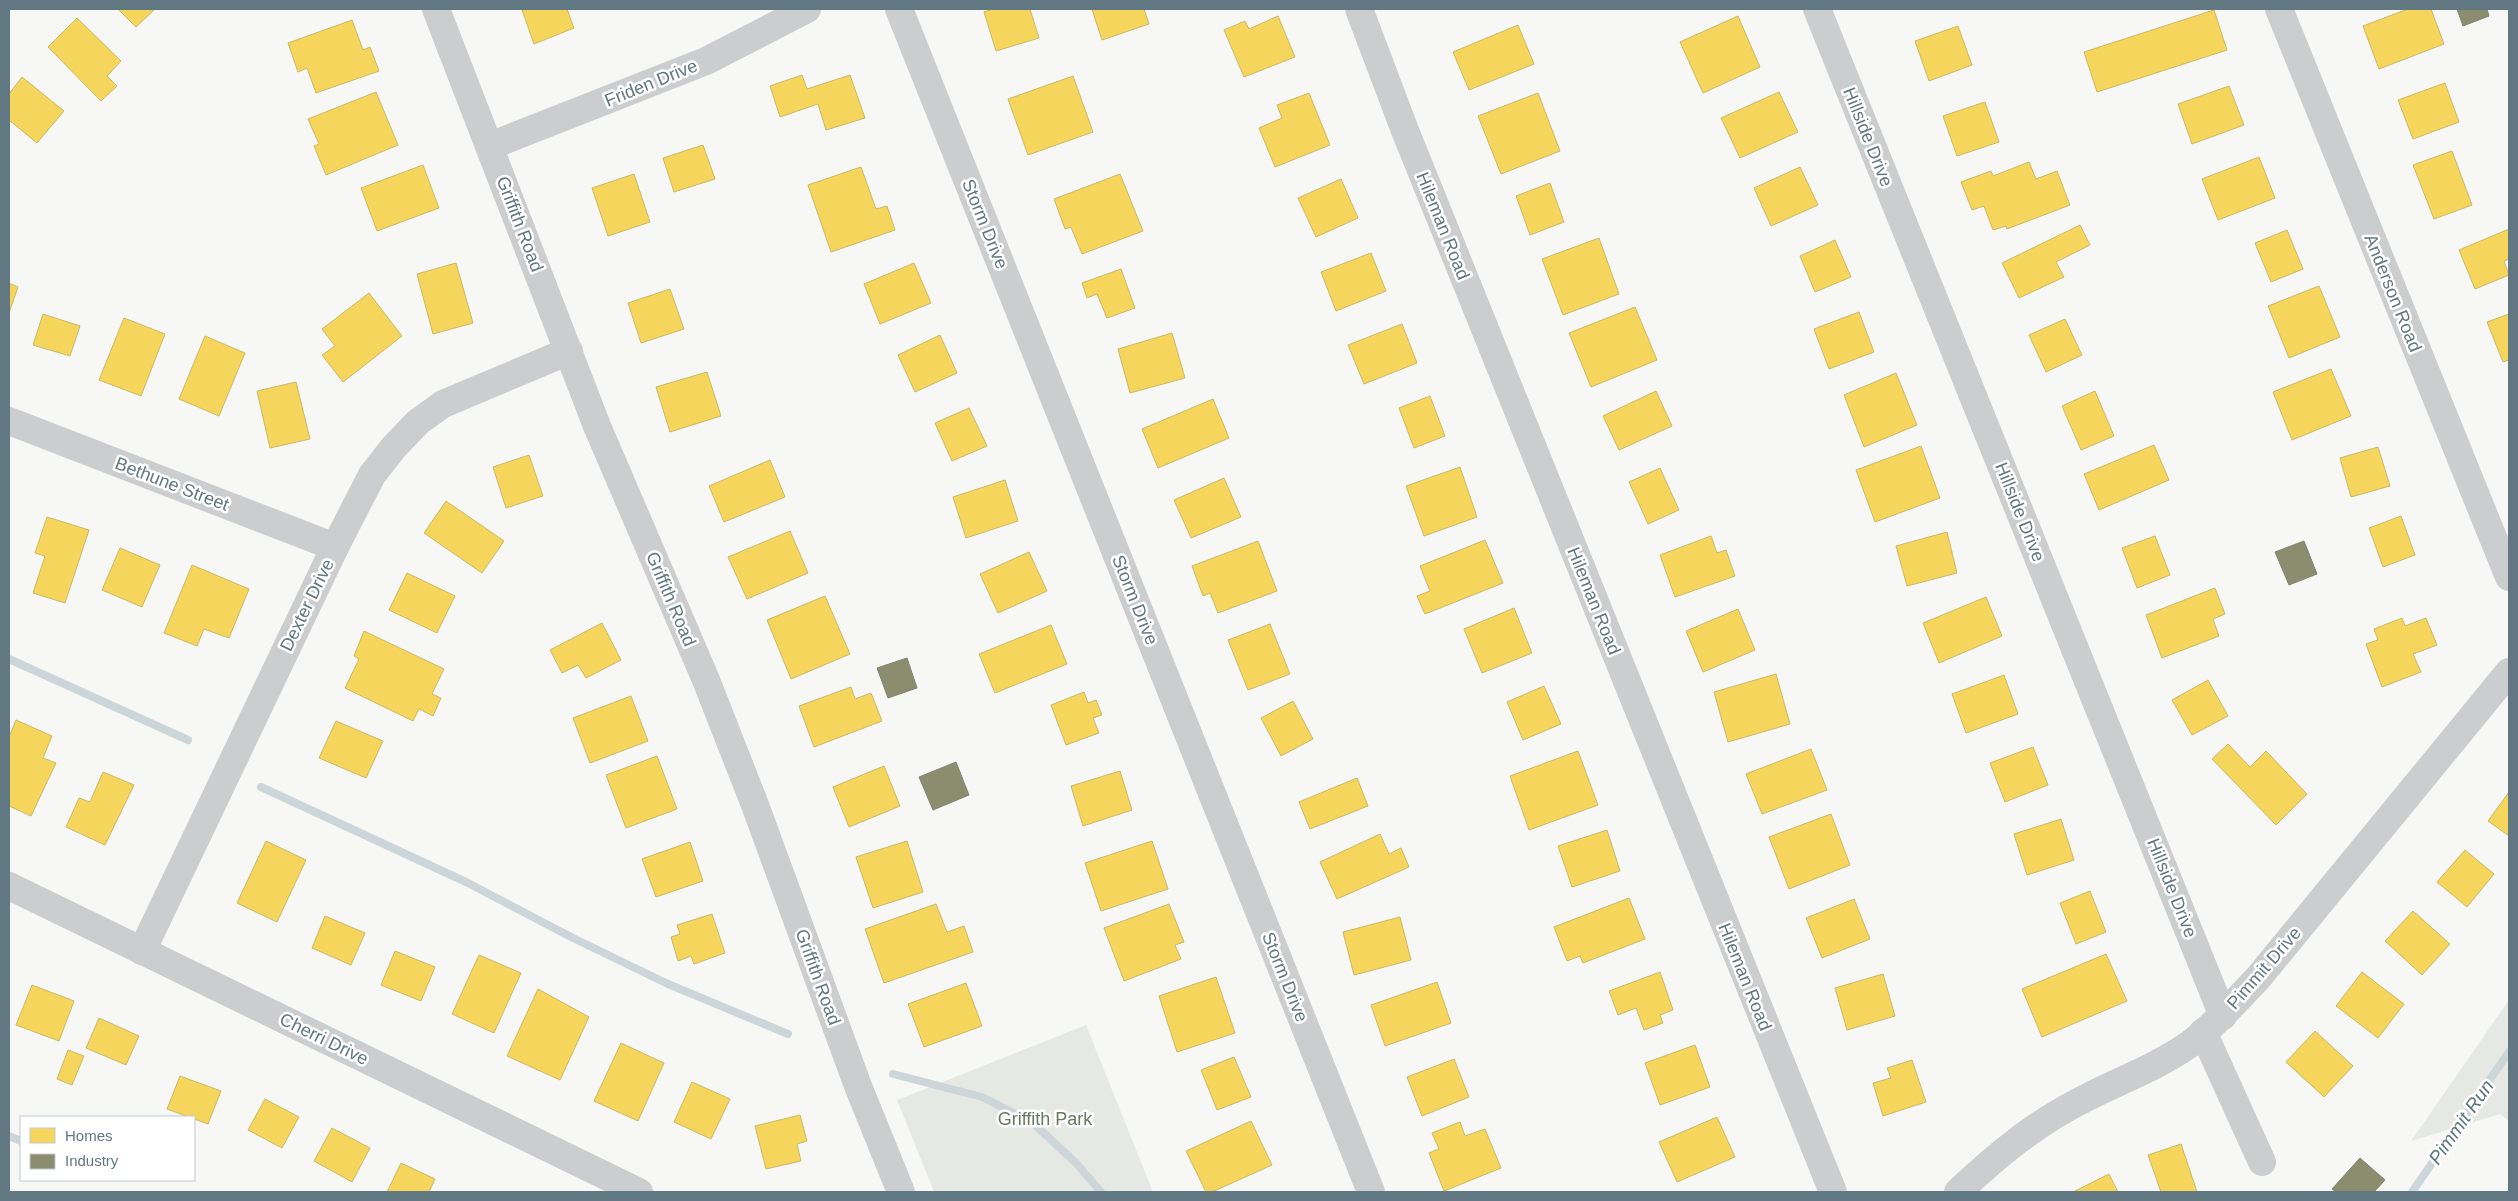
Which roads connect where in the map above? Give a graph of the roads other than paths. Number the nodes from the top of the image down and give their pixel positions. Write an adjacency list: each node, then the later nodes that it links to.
1 (436, 9): 7 (street, Griffith Road)
2 (807, 9): 7 (street, Friden Drive)
3 (899, 9): 19 (street, Storm Drive)
4 (1359, 9): 20 (street, Hileman Road)
5 (1817, 9): 15 (street, Hillside Drive)
6 (2279, 9): 11 (street, Anderson Road)
7 (490, 146): 8 (street, Griffith Road)
8 (569, 351): 10 (street, Dexter Drive); 18 (street, Griffith Road)
9 (9, 421): 10 (street, Bethune Street)
10 (335, 547): 14 (street, Dexter Drive)
11 (2509, 577)
12 (2509, 672): 15 (street, Pimmit Drive)
13 (9, 886): 14 (street, Cherri Drive)
14 (142, 951): 17 (street, Cherri Drive)
15 (2213, 1024): 16 (street, Hillside Drive); 21 (street, Pimmit Drive)
16 (2262, 1162)
17 (639, 1192)
18 (901, 1192)
19 (1372, 1192)
20 (1833, 1192)
21 (1958, 1192)

